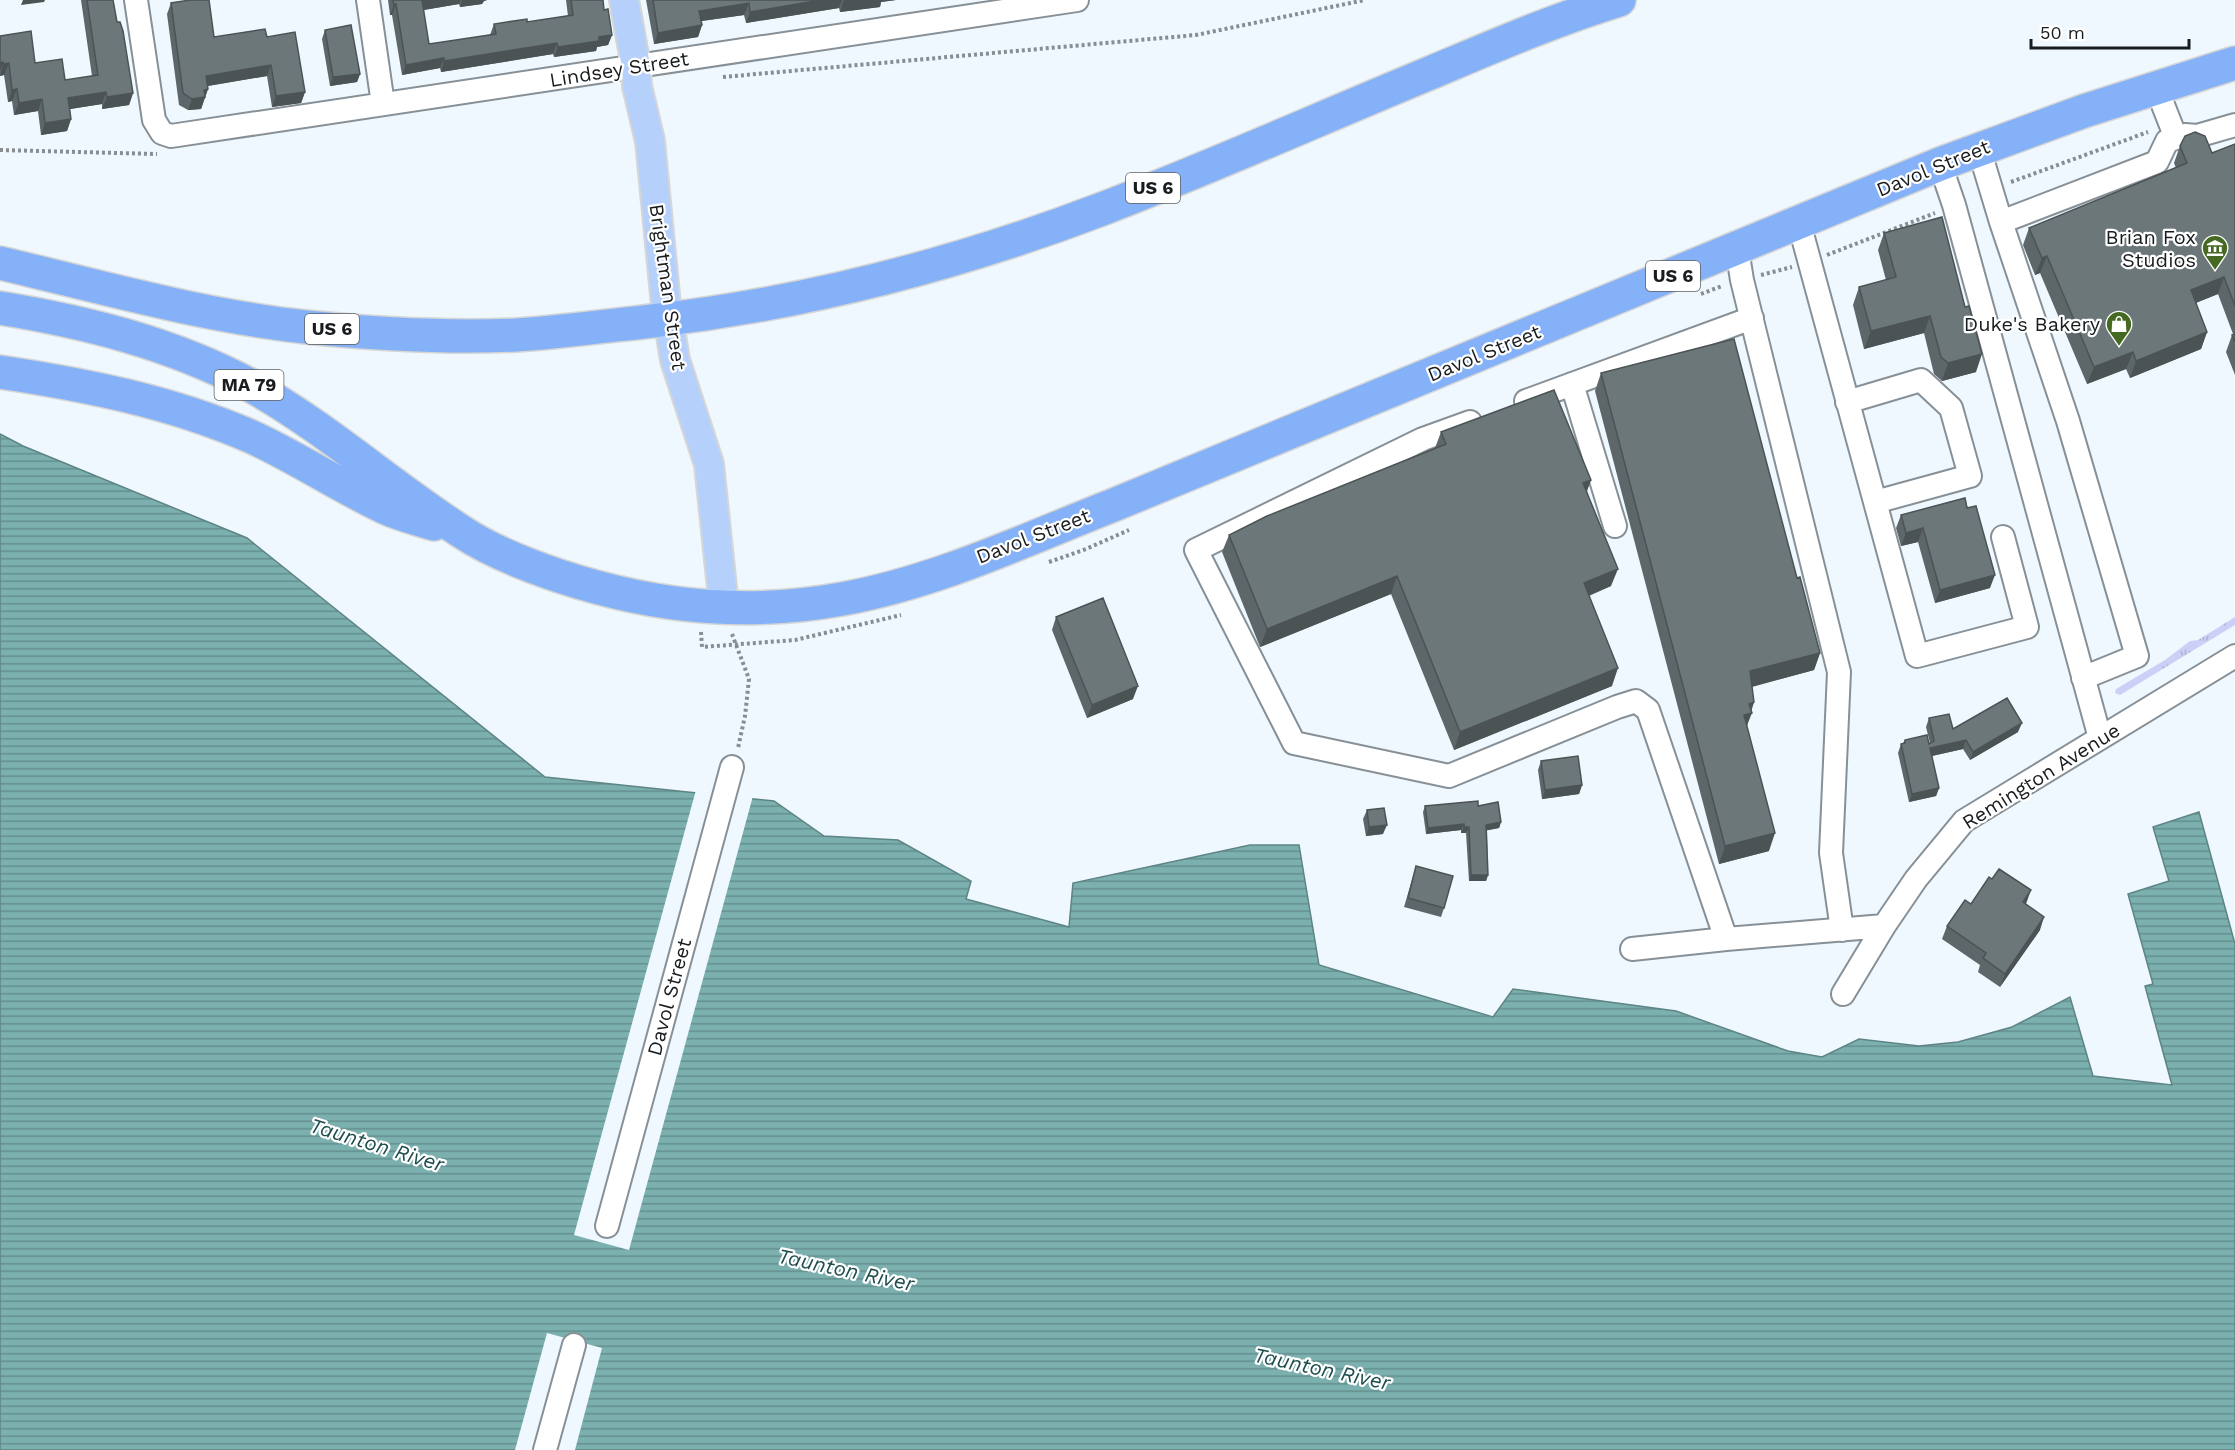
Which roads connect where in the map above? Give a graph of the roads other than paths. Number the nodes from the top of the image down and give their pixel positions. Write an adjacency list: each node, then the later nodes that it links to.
1 (136, 0): 9 (street, Lindsey Street)
2 (368, 0): 9 (street)
3 (624, 0): 7 (main road, Brightman Street)
4 (1077, 0): 7 (street, Lindsey Street)
5 (1619, 0): 20 (highway, US 6)
6 (2235, 63): 8 (highway, Davol Street / US 6)
7 (636, 66): 9 (street, Lindsey Street); 20 (main road, Brightman Street)
8 (2156, 87): 11 (street); 12 (highway, Davol Street / US 6)
9 (383, 104)
10 (2235, 125): 11 (street)
11 (2174, 131): 14 (street)
12 (1979, 149): 13 (highway, Davol Street / US 6); 14 (street)
13 (1940, 164): 15 (highway, Davol Street / US 6); 32 (street)
14 (2001, 222): 32 (street)
15 (1799, 223): 16 (highway, Davol Street / US 6); 23 (street)
16 (1737, 249): 19 (street); 30 (highway, Davol Street / US 6)
17 (0, 263): 20 (highway, US 6)
18 (0, 308): 28 (highway, MA 79)
19 (1752, 318): 22 (street); 36 (street)
20 (669, 319): 30 (main road, Brightman Street)
21 (0, 372): 28 (highway, US 6)
22 (1572, 384): 24 (street); 27 (street)
23 (1847, 402): 26 (street); 26 (street)
24 (1508, 408)
25 (1487, 416): 37 (street)
26 (1875, 502): 29 (street)
27 (1615, 526)
28 (464, 534): 30 (highway, US 6)
29 (2003, 537)
30 (724, 607)
31 (2235, 656): 33 (street, Remington Avenue)
32 (2083, 678): 33 (street)
33 (2100, 738): 35 (street, Remington Avenue)
34 (732, 767): 40 (street, Davol Street)
35 (1884, 926): 36 (street); 39 (street, Remington Avenue)
36 (1842, 930): 37 (street)
37 (1726, 939): 38 (street)
38 (1632, 949)
39 (1843, 994)
40 (607, 1226)
41 (574, 1345): 42 (street)
42 (545, 1450)

